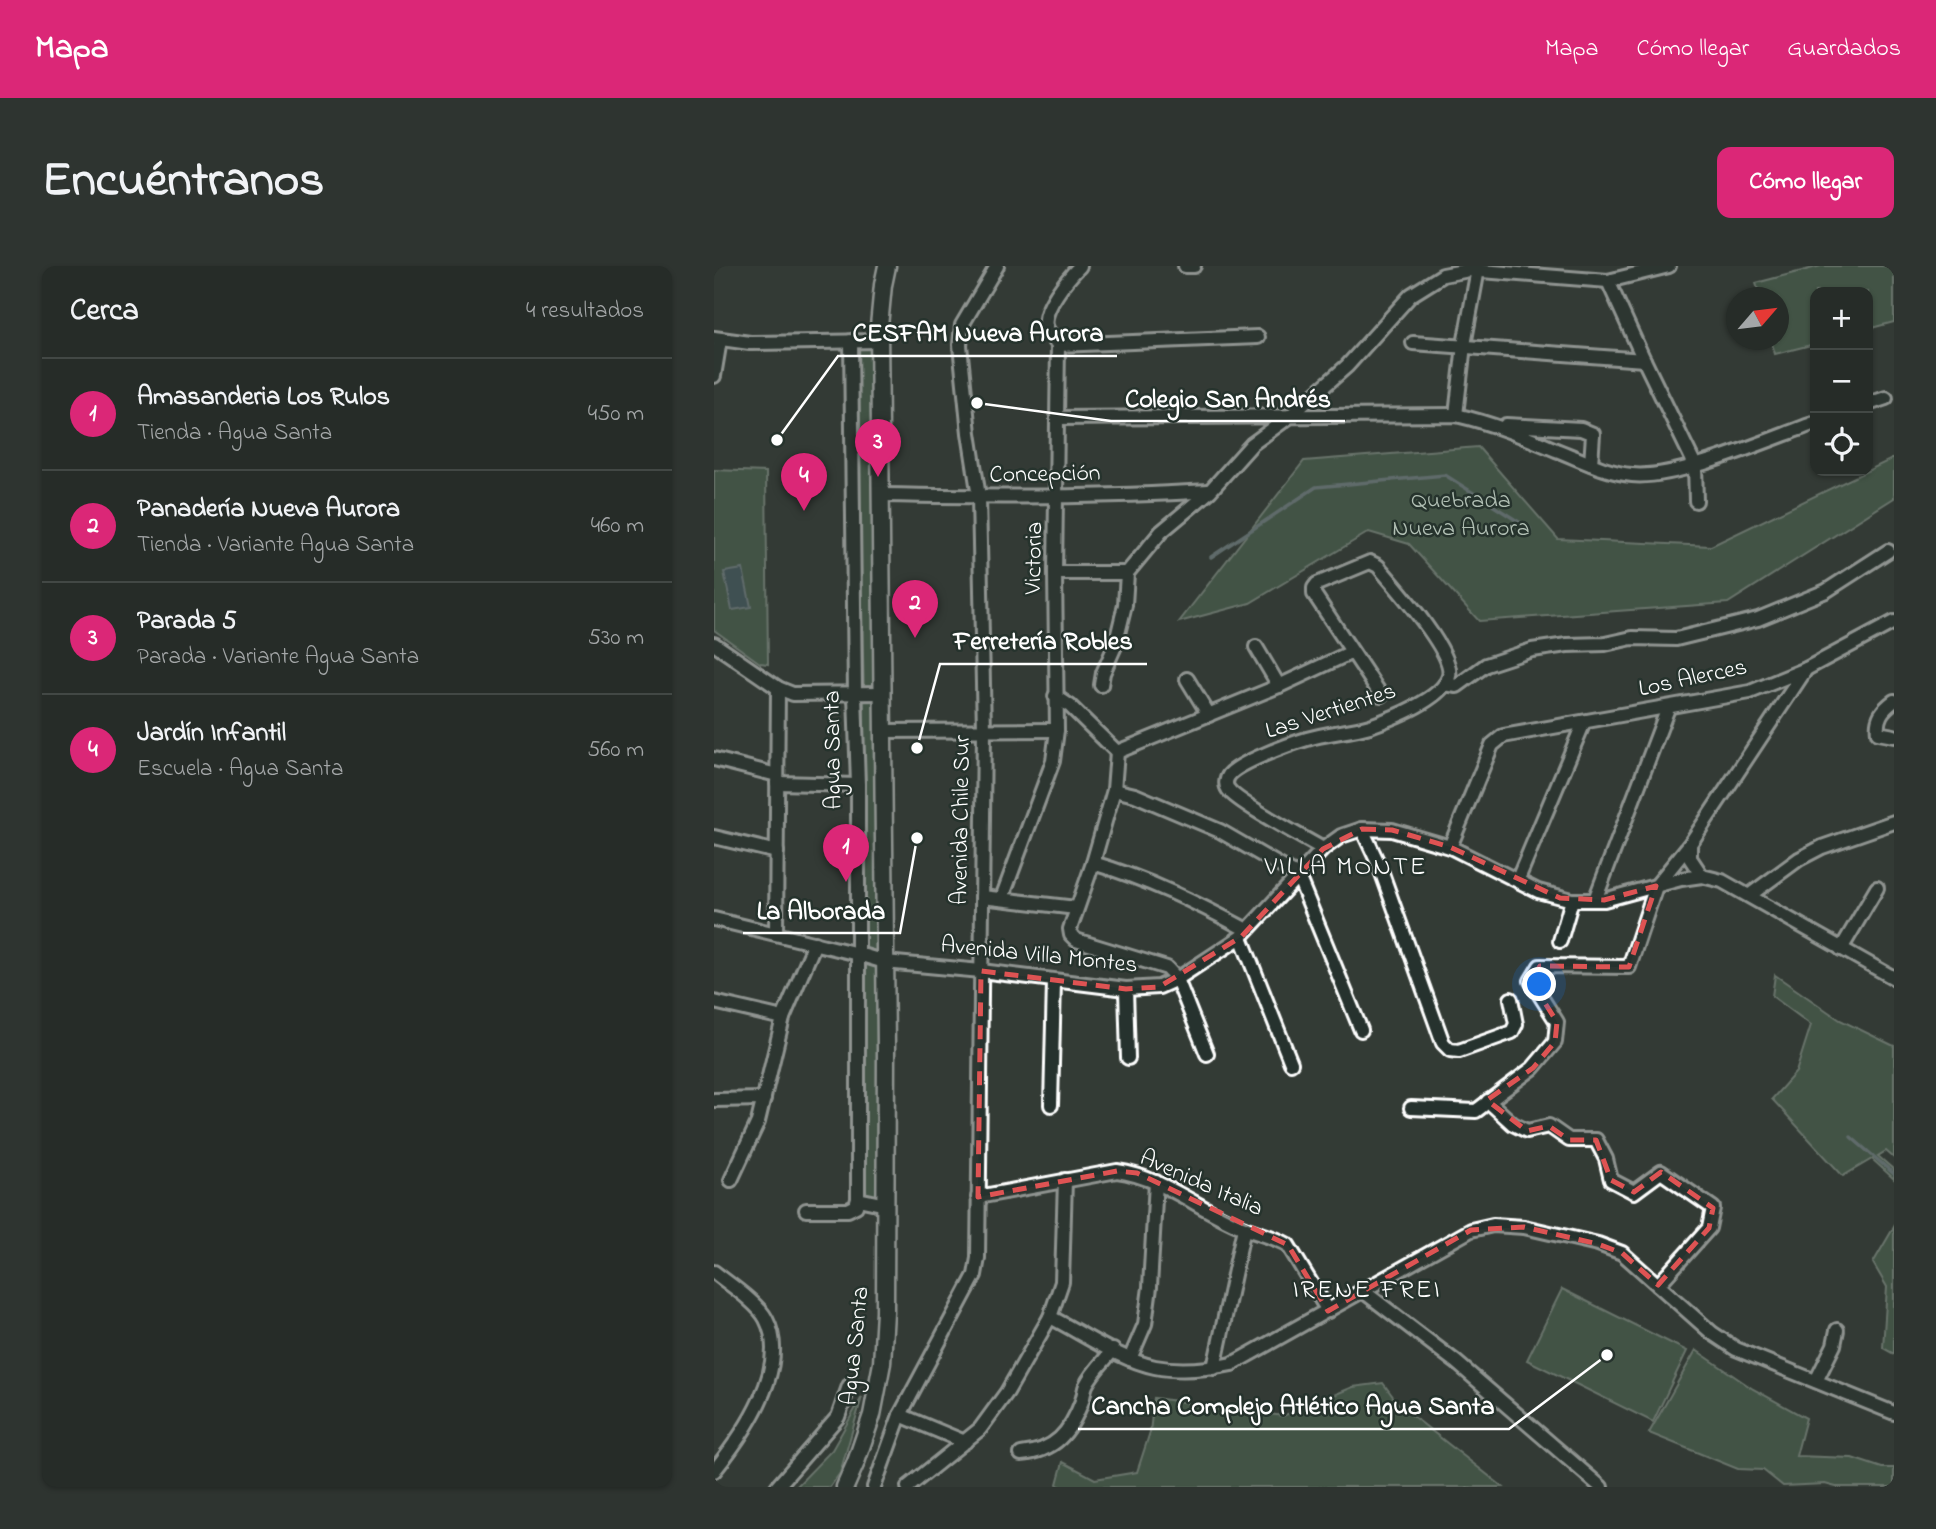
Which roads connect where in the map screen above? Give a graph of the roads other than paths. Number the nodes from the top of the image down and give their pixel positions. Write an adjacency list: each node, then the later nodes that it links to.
1 (887, 266): 16 (main road, Agua Santa)
2 (997, 266): 34 (street, Avenida Chile Sur)
3 (1060, 266): 10 (street)
4 (1080, 266): 10 (street, Victoria)
5 (1185, 266): 6 (street)
6 (1194, 266)
7 (1578, 266): 11 (street)
8 (1669, 266): 12 (street)
9 (1478, 269): 11 (street); 19 (street); 25 (street)
10 (1070, 276): 18 (street, Victoria)
11 (1585, 281): 12 (street)
12 (1608, 281): 20 (street)
13 (1258, 337): 18 (street)
14 (717, 339): 15 (street); 21 (street)
15 (851, 341): 16 (street); 50 (street, Agua Santa)
16 (879, 341): 32 (main road, Agua Santa)
17 (1413, 343): 19 (street)
18 (1058, 345): 26 (street, Victoria)
19 (1464, 345): 20 (street); 24 (street)
20 (1644, 360): 30 (street)
21 (714, 376)
22 (1886, 398): 23 (street)
23 (1873, 402)
24 (1456, 415): 25 (street); 27 (street)
25 (1289, 417): 26 (street); 31 (street)
26 (1057, 418): 33 (street, Victoria)
27 (1494, 424): 29 (street); 29 (street)
28 (1810, 425): 30 (street)
29 (1591, 464): 30 (street)
30 (1695, 465): 35 (street)
31 (1210, 491): 33 (street, Concepción); 38 (street)
32 (881, 495): 34 (street, Concepción); 49 (main road, Agua Santa)
33 (1057, 496): 34 (street, Concepción); 37 (street, Victoria)
34 (979, 497): 57 (street, Avenida Chile Sur)
35 (1696, 501)
36 (1888, 551): 45 (street)
37 (1055, 573): 38 (street); 52 (street, Victoria)
38 (1128, 573): 46 (street)
39 (1894, 622): 43 (street, Los Alerces)
40 (714, 644): 48 (street)
41 (1256, 647): 47 (street)
42 (1352, 652): 45 (street); 47 (street); 51 (street)
43 (1806, 670): 54 (street, Los Alerces); 69 (street)
44 (1187, 679): 55 (street)
45 (1445, 684): 71 (street, Las Vertientes)
46 (1101, 685)
47 (1279, 686): 55 (street)
48 (778, 688): 50 (street); 63 (street)
49 (882, 693): 50 (street); 59 (main road, Agua Santa)
50 (855, 694): 64 (street, Agua Santa)
51 (1381, 695)
52 (1055, 696): 58 (street, Victoria); 61 (street)
53 (1894, 701): 60 (street)
54 (1668, 708): 56 (street, Los Alerces); 83 (street)
55 (1209, 715): 61 (street)
56 (1584, 722): 70 (street, Los Alerces); 76 (street)
57 (984, 730): 58 (street); 59 (street); 80 (street, Avenida Chile Sur)
58 (1057, 730): 81 (street, Victoria)
59 (882, 731): 92 (main road, Agua Santa)
60 (1894, 736)
61 (1117, 752): 65 (street)
62 (714, 759): 63 (street)
63 (777, 779): 64 (street); 72 (street)
64 (858, 785): 91 (street, Agua Santa)
65 (1114, 790): 73 (street); 74 (street)
66 (1894, 822): 79 (street)
67 (1362, 829): 70 (street, Avenida Villa Montes); 71 (street, Avenida Villa Montes); 98 (street)
68 (714, 838): 72 (street)
69 (1690, 844): 75 (street); 77 (street)
70 (1450, 847): 76 (street, Avenida Villa Montes)
71 (1323, 849): 74 (street, Avenida Villa Montes)
72 (777, 852): 86 (street)
73 (1093, 863): 84 (street); 87 (street)
74 (1298, 876): 87 (street, Avenida Villa Montes); 101 (street)
75 (1702, 876): 77 (street, Avenida Villa Montes); 79 (street)
76 (1518, 879): 82 (street, Avenida Villa Montes)
77 (1656, 886): 83 (street, Avenida Villa Montes); 107 (street)
78 (1877, 888): 90 (street)
79 (1750, 895): 90 (street)
80 (982, 897): 81 (street); 93 (street, Avenida Chile Sur)
81 (1002, 898): 84 (street)
82 (1573, 900): 83 (street, Avenida Villa Montes); 88 (street)
83 (1595, 900)
84 (1076, 908): 95 (street)
85 (714, 919): 86 (street, Avenida Villa Montes)
86 (776, 933): 89 (street, Avenida Villa Montes)
87 (1244, 934): 95 (street, Avenida Villa Montes); 104 (street)
88 (1560, 942)
89 (815, 943): 91 (street, Avenida Villa Montes); 100 (street)
90 (1841, 949): 94 (street)
91 (858, 954): 92 (street, Avenida Villa Montes); 114 (street, Agua Santa)
92 (885, 962): 93 (street, Avenida Villa Montes); 115 (main road, Agua Santa)
93 (981, 971): 96 (street, Avenida Villa Montes); 113 (street, Avenida Chile Sur)
94 (1894, 978)
95 (1177, 979): 97 (street, Avenida Villa Montes); 102 (street)
96 (1054, 982): 97 (street, Avenida Villa Montes); 108 (street)
97 (1125, 989): 103 (street)
98 (1511, 999)
99 (715, 1005): 100 (street)
100 (783, 1018): 105 (street)
101 (1360, 1030)
102 (1207, 1054)
103 (1128, 1058)
104 (1291, 1063)
105 (764, 1099): 106 (street); 110 (street)
106 (714, 1100)
107 (1488, 1101): 109 (street); 119 (street)
108 (1051, 1105)
109 (1411, 1108)
110 (731, 1180)
111 (1065, 1180): 112 (street, Avenida Italia); 113 (street, Avenida Italia); 122 (street)
112 (1156, 1182): 117 (street, Avenida Italia); 125 (street)
113 (978, 1197): 130 (street, Avenida Chile Sur)
114 (858, 1199): 115 (street); 116 (street)
115 (886, 1205): 135 (main road, Agua Santa)
116 (806, 1210)
117 (1244, 1228): 121 (street, Avenida Italia); 126 (street)
118 (714, 1272): 133 (street)
119 (1658, 1285): 120 (street); 127 (street)
120 (1363, 1291): 121 (street); 138 (street)
121 (1328, 1311): 126 (street)
122 (1050, 1317): 124 (street); 131 (street)
123 (1837, 1330): 127 (street)
124 (1113, 1350): 125 (street); 132 (street)
125 (1130, 1359): 126 (street)
126 (1214, 1368)
127 (1816, 1381): 129 (street)
128 (849, 1386): 134 (street)
129 (1894, 1413)
130 (900, 1415): 131 (street); 136 (street, Avenida Chile Sur)
131 (965, 1442): 137 (street)
132 (1021, 1454)
133 (714, 1471)
134 (777, 1487)
135 (846, 1487)
136 (874, 1487)
137 (908, 1487)
138 (1601, 1487)

